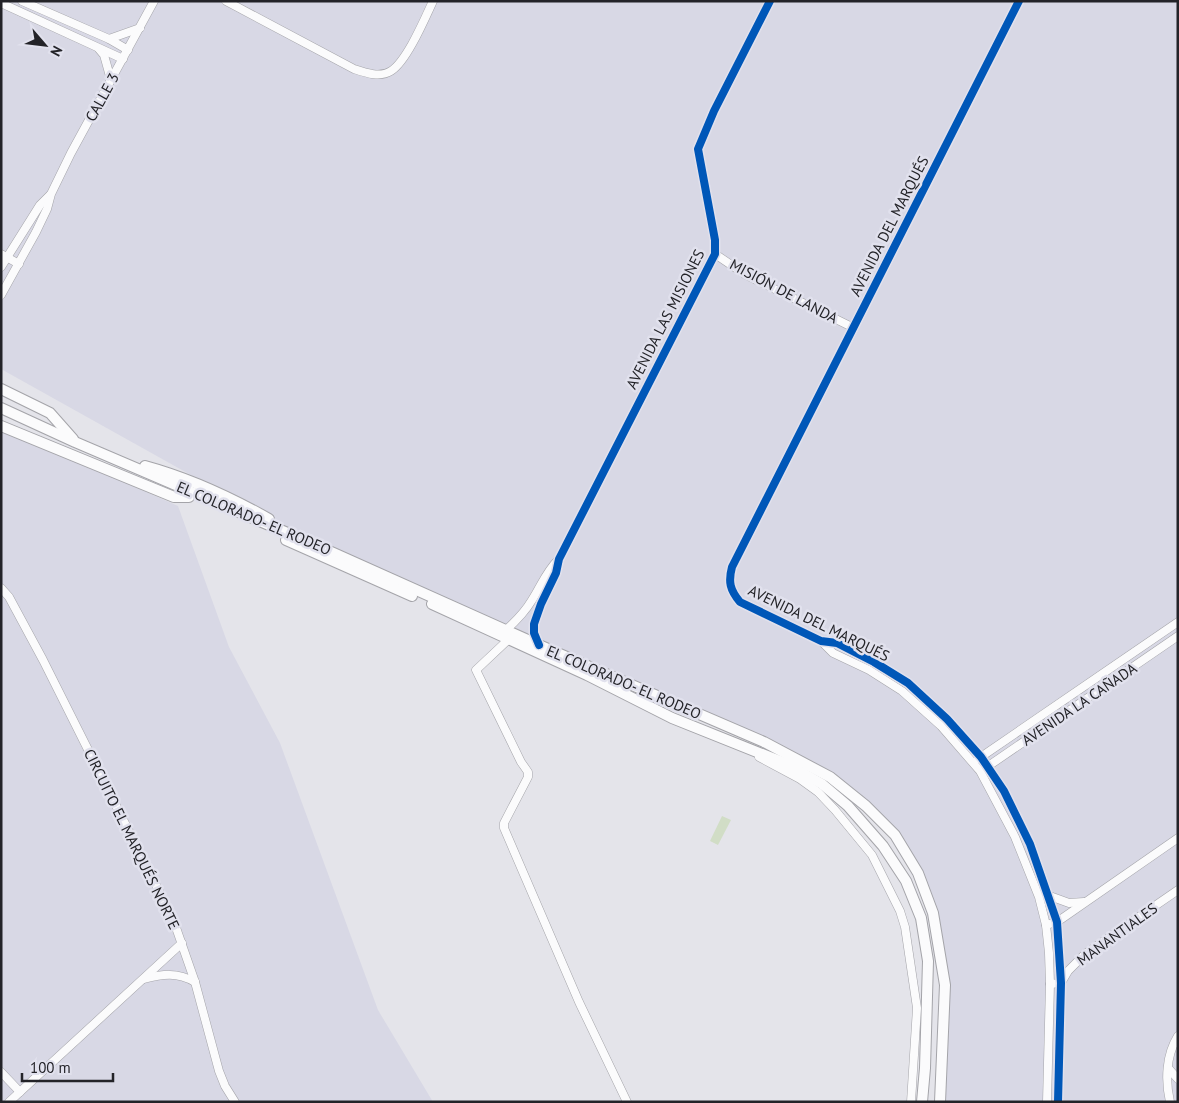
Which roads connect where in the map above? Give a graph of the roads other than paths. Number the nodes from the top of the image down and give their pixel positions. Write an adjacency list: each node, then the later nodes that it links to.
1 (22, 1): 9 (street)
2 (154, 1): 8 (street, CALLE 3)
3 (226, 1): 4 (street)
4 (433, 1)
5 (770, 1): 15 (street, AVENIDA LAS MISIONES)
6 (1019, 1): 20 (street, AVENIDA DEL MARQUÉS)
7 (1, 3): 10 (street)
8 (140, 28): 9 (street); 11 (street, CALLE 3)
9 (109, 39): 11 (street)
10 (96, 45): 12 (street); 13 (street)
11 (128, 50): 12 (street, CALLE 3)
12 (123, 59): 13 (street, CALLE 3)
13 (111, 80): 14 (street, CALLE 3)
14 (51, 194): 16 (street); 17 (street)
15 (715, 254): 20 (street, MISIÓN DE LANDA); 27 (street, AVENIDA LAS MISIONES)
16 (4, 256): 17 (street); 18 (street)
17 (19, 264): 19 (street)
18 (1, 267)
19 (1, 295)
20 (852, 327): 33 (street, AVENIDA DEL MARQUÉS)
21 (1, 389): 25 (main road)
22 (1, 408): 25 (main road)
23 (1, 415): 26 (main road, EL COLORADO- EL RODEO)
24 (1, 426): 26 (main road)
25 (75, 442): 31 (main road, EL COLORADO- EL RODEO)
26 (189, 496): 31 (main road, EL COLORADO- EL RODEO)
27 (559, 559): 31 (street, AVENIDA LAS MISIONES); 34 (street, AVENIDA LAS MISIONES)
28 (1, 588): 53 (street, CIRCUITO EL MARQUÉS NORTE)
29 (1178, 622): 30 (street)
30 (1166, 630): 32 (street); 38 (street)
31 (507, 634): 34 (main road, EL COLORADO- EL RODEO); 37 (main road, EL COLORADO- EL RODEO); 69 (street, AVENIDA LAS MISIONES)
32 (1176, 638): 40 (street, AVENIDA LA CAÑADA)
33 (821, 641): 35 (street, AVENIDA DEL MARQUÉS); 36 (street, AVENIDA DEL MARQUÉS)
34 (539, 645): 72 (main road, EL COLORADO- EL RODEO)
35 (932, 705): 36 (street); 38 (street, AVENIDA DEL MARQUÉS)
36 (926, 712): 39 (street, AVENIDA DEL MARQUÉS)
37 (748, 748): 70 (street); 71 (main road, EL COLORADO- EL RODEO)
38 (981, 757): 39 (street); 40 (street, AVENIDA DEL MARQUÉS)
39 (973, 762): 41 (street, AVENIDA DEL MARQUÉS)
40 (988, 766): 41 (street, AVENIDA LA CAÑADA); 42 (street, AVENIDA DEL MARQUÉS)
41 (980, 772): 43 (street, AVENIDA DEL MARQUÉS)
42 (1025, 833): 43 (street); 45 (street, AVENIDA DEL MARQUÉS)
43 (1015, 837): 46 (street, AVENIDA DEL MARQUÉS)
44 (1178, 838): 50 (street)
45 (1038, 864): 46 (street); 48 (street, AVENIDA DEL MARQUÉS)
46 (1028, 867): 49 (street, AVENIDA DEL MARQUÉS)
47 (1178, 890): 56 (street, MANANTIALES)
48 (1049, 895): 49 (street); 50 (street); 51 (street, AVENIDA DEL MARQUÉS)
49 (1039, 897): 52 (street, AVENIDA DEL MARQUÉS)
50 (1086, 902): 51 (street)
51 (1057, 922): 52 (street); 56 (street, AVENIDA DEL MARQUÉS)
52 (1046, 925): 57 (street, AVENIDA DEL MARQUÉS)
53 (182, 943): 54 (street); 55 (street, CIRCUITO EL MARQUÉS NORTE)
54 (142, 980): 55 (street); 64 (street)
55 (195, 982): 68 (street, CIRCUITO EL MARQUÉS NORTE)
56 (1062, 983): 57 (street); 59 (street, AVENIDA DEL MARQUÉS)
57 (1050, 984): 58 (street, AVENIDA DEL MARQUÉS)
58 (1048, 1020): 59 (street); 65 (street, AVENIDA DEL MARQUÉS)
59 (1060, 1021): 66 (street, AVENIDA DEL MARQUÉS)
60 (1178, 1036): 61 (street)
61 (1169, 1069): 63 (street); 73 (street)
62 (1, 1072): 64 (street)
63 (1178, 1079)
64 (20, 1092): 67 (street)
65 (1047, 1100): 66 (street)
66 (1058, 1100)
67 (9, 1102)
68 (235, 1102)
69 (627, 1102)
70 (911, 1102)
71 (922, 1102)
72 (940, 1102)
73 (1170, 1102)

